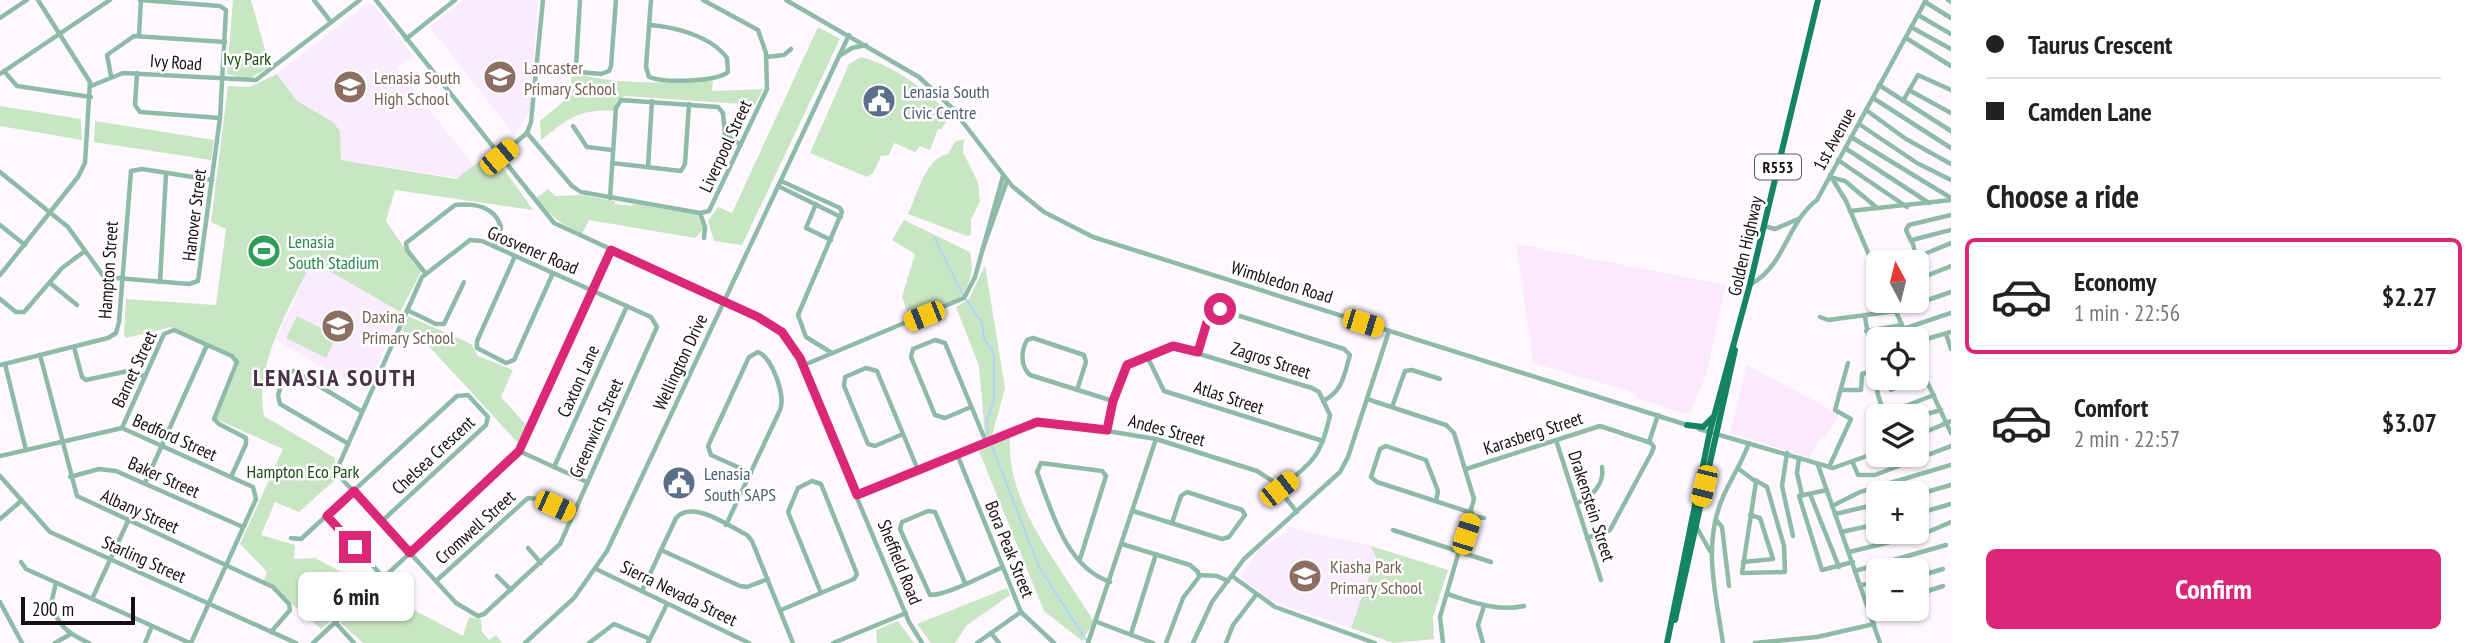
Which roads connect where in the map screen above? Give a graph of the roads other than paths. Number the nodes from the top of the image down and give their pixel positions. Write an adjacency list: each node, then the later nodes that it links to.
1 (27, 0): 20 (street)
2 (38, 0): 25 (street)
3 (110, 0): 25 (street)
4 (141, 0): 16 (street); 27 (street)
5 (314, 0): 22 (street)
6 (360, 0): 22 (street, Ivy Road)
7 (376, 0): 30 (street, Sheffield Road)
8 (455, 0): 30 (street)
9 (543, 0): 57 (street)
10 (580, 0): 11 (street)
11 (616, 0)
12 (651, 0): 23 (street)
13 (703, 0): 35 (street, Liverpool Street)
14 (786, 0): 28 (street, Wimbledon Road)
15 (1818, 0): 88 (main road, Golden Highway / R553)
16 (164, 1): 18 (street)
17 (1925, 1): 19 (street, 1st Avenue); 21 (street)
18 (200, 2): 31 (street, Hanover Street)
19 (1918, 15): 24 (street, 1st Avenue); 26 (street)
20 (0, 18)
21 (1951, 18)
22 (331, 22): 41 (street, Ivy Road)
23 (650, 25): 23 (street)
24 (1911, 27): 29 (street, 1st Avenue); 33 (street)
25 (59, 33): 38 (street); 42 (street)
26 (1951, 34)
27 (139, 35): 31 (street); 40 (street)
28 (849, 35): 32 (street, Wimbledon Road); 36 (street, Wellington Drive)
29 (1906, 38): 37 (street); 43 (street, 1st Avenue)
30 (406, 39): 63 (street, Sheffield Road)
31 (225, 42): 41 (street, Hanover Street)
32 (867, 46): 36 (street); 70 (street, Wimbledon Road)
33 (1951, 49)
34 (791, 50): 35 (street)
35 (766, 57): 59 (street, Liverpool Street)
36 (838, 57): 75 (street, Wellington Drive)
37 (1951, 66)
38 (2, 72): 46 (street)
39 (137, 73): 40 (street, Ivy Road); 41 (street, Ivy Road); 53 (street)
40 (111, 76): 42 (street, Ivy Road)
41 (223, 80): 53 (street, Hanover Street)
42 (91, 86): 46 (street)
43 (1879, 86): 47 (street, 1st Avenue); 49 (street)
44 (1909, 90): 45 (street); 49 (street); 52 (street)
45 (1951, 90)
46 (91, 97): 83 (street)
47 (1873, 98): 51 (street, 1st Avenue); 61 (street)
48 (652, 101): 50 (street); 62 (street); 67 (street)
49 (1903, 101): 56 (street)
50 (689, 104): 59 (street); 67 (street)
51 (1867, 108): 54 (street, 1st Avenue); 66 (street)
52 (1951, 113)
53 (220, 117): 72 (street, Hanover Street)
54 (1859, 124): 58 (street, 1st Avenue); 73 (street)
55 (573, 126): 62 (street)
56 (1951, 131)
57 (527, 133): 63 (street); 76 (street, Liverpool Street)
58 (1851, 137): 60 (street, 1st Avenue); 77 (street)
59 (741, 145): 84 (street, Liverpool Street)
60 (1845, 148): 64 (street, 1st Avenue); 79 (street)
61 (1951, 148)
62 (613, 150): 65 (street)
63 (499, 157): 96 (street, Sheffield Road)
64 (1838, 160): 71 (street, 1st Avenue); 81 (street)
65 (612, 163): 67 (street); 76 (street)
66 (1951, 164)
67 (648, 167)
68 (0, 172): 83 (street)
69 (166, 174): 72 (street, Hampton Street); 108 (street, Hampton Street); 109 (street)
70 (1003, 176): 74 (street, Wimbledon Road); 100 (street)
71 (1831, 176): 80 (street); 82 (street); 86 (street, 1st Avenue)
72 (212, 180): 109 (street, Hanover Street)
73 (1951, 180)
74 (1007, 181): 100 (street); 128 (street, Wimbledon Road)
75 (779, 184): 78 (street); 117 (street, Wellington Drive)
76 (610, 198): 84 (street, Liverpool Street)
77 (1951, 199): 79 (street)
78 (815, 201): 91 (street); 91 (street)
79 (1930, 203): 81 (street)
80 (1876, 207): 81 (street); 82 (street)
81 (1907, 207)
82 (1850, 211): 97 (street)
83 (51, 213): 94 (street); 99 (street)
84 (700, 213): 90 (street)
85 (1951, 215): 92 (street)
86 (1798, 219): 88 (street); 112 (street, 1st Avenue)
87 (0, 225): 94 (street)
88 (1764, 226): 112 (main road, Golden Highway / R553)
89 (1951, 230): 92 (street)
90 (704, 238)
91 (831, 240): 137 (street)
92 (1911, 241): 98 (street)
93 (1951, 243): 101 (street)
94 (25, 245): 106 (street)
95 (494, 246): 102 (street, Grosvener Road); 105 (street, Grosvener Road); 105 (street)
96 (611, 250): 113 (street); 117 (street, Sheffield Road)
97 (1866, 250)
98 (1914, 250)
99 (85, 251): 108 (street); 111 (street)
100 (981, 252): 137 (street)
101 (1929, 252)
102 (515, 257): 104 (street, Grosvener Road); 104 (street)
103 (1951, 267): 107 (street)
104 (552, 273): 113 (street, Grosvener Road)
105 (426, 274): 120 (street, Grosvener Road)
106 (0, 275)
107 (1929, 275)
108 (122, 279): 109 (street, Hanover Street); 134 (street, Hampton Street)
109 (160, 282)
110 (464, 282): 120 (street)
111 (50, 283): 115 (street); 118 (street)
112 (1750, 284): 131 (main road, Golden Highway / R553)
113 (593, 290): 119 (street, Grosvener Road); 180 (street)
114 (1951, 292): 116 (street)
115 (0, 299)
116 (1929, 300)
117 (724, 301): 142 (street, Sheffield Road); 259 (street, Wellington Drive)
118 (77, 304)
119 (626, 306): 127 (street, Grosvener Road); 189 (street, Caxton Lane)
120 (407, 310): 157 (street, Grosvener Road)
121 (1886, 313): 125 (street)
122 (1897, 313): 126 (street)
123 (1951, 313): 126 (street)
124 (1820, 317): 125 (street)
125 (1865, 317): 129 (street)
126 (1902, 327)
127 (656, 331): 200 (street, Greenwich Street)
128 (1389, 331): 150 (street); 159 (street, Wimbledon Road)
129 (1866, 331)
130 (1948, 333): 132 (street); 135 (street)
131 (1737, 335): 160 (main road, Golden Highway / R553); 166 (main road, Golden Highway / R553)
132 (1929, 338)
133 (207, 345): 144 (street, Barnet Street); 177 (street); 198 (street, Barnet Street)
134 (74, 347): 138 (street, Hampton Street); 144 (street)
135 (1951, 349)
136 (1198, 352): 139 (street, Zagros Street); 152 (street, Zagros Street); 152 (street)
137 (832, 353): 142 (street)
138 (40, 355): 141 (street, Hampton Street); 172 (street, Albany Street)
139 (1147, 356): 151 (street, Zagros Street); 171 (street, Atlas Street)
140 (1848, 363): 148 (street)
141 (3, 364): 179 (street)
142 (804, 365): 208 (street, Sheffield Road)
143 (1866, 374): 148 (street)
144 (145, 376): 163 (street, Barnet Street)
145 (1440, 379): 155 (street)
146 (1929, 383): 149 (street)
147 (1077, 390): 147 (street); 151 (street)
148 (1843, 390): 191 (street)
149 (1934, 395): 153 (street); 156 (street)
150 (1367, 399): 155 (street); 218 (street)
151 (1113, 401): 164 (street, Zagros Street)
152 (1323, 401): 171 (street, Zagros Street)
153 (1912, 404)
154 (971, 407): 154 (street); 173 (street)
155 (1392, 407): 192 (street)
156 (1941, 410): 158 (street); 161 (street)
157 (361, 411): 175 (street, Grosvener Road); 175 (street)
158 (1929, 413)
159 (1658, 415): 162 (street, Wimbledon Road); 174 (street)
160 (1714, 415): 162 (main road); 166 (main road, Golden Highway / R553)
161 (1949, 422): 165 (street); 167 (street)
162 (1687, 425): 166 (street, Wimbledon Road)
163 (122, 428): 172 (street, Bedford Street); 177 (street, Bedford Street)
164 (1107, 430): 169 (street, Andes Street); 173 (street, Andes Street)
165 (1929, 430)
166 (1714, 432): 176 (street, Wimbledon Road); 231 (main road, Golden Highway / R553); 330 (main road, Golden Highway / R553)
167 (1951, 433)
168 (904, 434): 168 (street); 194 (street)
169 (1156, 439): 203 (street, Andes Street); 217 (street)
170 (1556, 440): 174 (street, Karasberg Street); 192 (street, Karasberg Street); 212 (street, Drakenstein Street)
171 (1323, 441): 203 (street, Zagros Street)
172 (61, 442): 179 (street, Bedford Street); 197 (street, Albany Street)
173 (985, 442): 182 (street, Andes Street)
174 (1649, 442): 239 (street)
175 (347, 443): 205 (street, Grosvener Road)
176 (1749, 443): 181 (street, Wimbledon Road); 193 (street)
177 (162, 445): 198 (street, Bedford Street); 201 (street)
178 (1951, 446): 186 (street)
179 (26, 450): 183 (street, Bedford Street)
180 (519, 451): 189 (street); 247 (street)
181 (1787, 453): 184 (street, Wimbledon Road); 237 (street)
182 (957, 454): 194 (street, Andes Street); 258 (street, Bora Peak Street)
183 (0, 456)
184 (1799, 457): 187 (street, Wimbledon Road); 209 (street)
185 (1866, 457): 186 (street, Wimbledon Road)
186 (1853, 463): 191 (street, Wimbledon Road)
187 (1818, 464): 191 (street, Wimbledon Road); 204 (street)
188 (1951, 465): 214 (street)
189 (554, 467): 200 (street)
190 (1602, 467): 212 (street)
191 (1829, 467)
192 (1466, 469): 220 (street)
193 (1739, 469): 199 (street); 226 (street)
194 (918, 470): 208 (street, Andes Street)
195 (751, 472): 195 (street); 232 (street)
196 (0, 476): 210 (street, Starling Street)
197 (70, 477): 201 (street, Baker Street); 227 (street, Albany Street)
198 (231, 477): 233 (street, Bedford Street)
199 (1755, 480): 222 (street); 254 (street)
200 (587, 482): 219 (street, Greenwich Street)
201 (145, 484): 233 (street, Baker Street)
202 (1951, 485): 206 (street)
203 (1279, 489): 218 (street, Andes Street)
204 (1827, 490): 207 (street); 214 (street)
205 (354, 491): 223 (street); 228 (street, Grosvener Road); 228 (street, Chelsea Crescent)
206 (1929, 491)
207 (1810, 494): 209 (street); 257 (street)
208 (857, 495): 293 (street, Sheffield Road)
209 (1802, 495): 257 (street)
210 (21, 501): 225 (street); 250 (street, Starling Street)
211 (1436, 501): 211 (street); 220 (street)
212 (1577, 503): 239 (street, Drakenstein Street)
213 (1951, 504): 216 (street)
214 (1832, 506): 221 (street)
215 (1866, 507): 221 (street)
216 (1929, 510)
217 (1133, 511): 230 (street); 240 (street)
218 (1297, 512): 265 (street)
219 (573, 514): 252 (street, Greenwich Street); 269 (street, Cromwell Street)
220 (1472, 514): 224 (street); 244 (street)
221 (1835, 514): 236 (street)
222 (1751, 515): 254 (street); 254 (street)
223 (327, 516): 238 (street); 266 (street)
224 (1484, 518)
225 (0, 519)
226 (1717, 521): 245 (street); 276 (street)
227 (128, 522): 250 (street); 256 (street, Albany Street)
228 (381, 522): 247 (street, Grosvener Road)
229 (1951, 522): 246 (street)
230 (1172, 523): 230 (street)
231 (1695, 524): 245 (street); 330 (main road, Golden Highway / R553)
232 (726, 525): 243 (street); 267 (street)
233 (243, 527): 256 (street, Bedford Street)
234 (1866, 527): 236 (street)
235 (1393, 530): 244 (street)
236 (1841, 532): 246 (street)
237 (1793, 536)
238 (290, 538)
239 (1587, 538): 268 (street, Drakenstein Street)
240 (1122, 544): 248 (street); 271 (street)
241 (1946, 545): 261 (street)
242 (528, 548): 252 (street)
243 (661, 550): 267 (street); 279 (street)
244 (1460, 551): 253 (street); 282 (street)
245 (1711, 552): 331 (street)
246 (1849, 552): 255 (street)
247 (410, 553): 266 (street); 269 (street, Greenwich Street)
248 (1156, 554): 263 (street); 302 (street)
249 (1080, 559): 249 (street); 271 (street)
250 (110, 560): 284 (street); 287 (street, Starling Street)
251 (21, 562): 272 (street)
252 (541, 562): 278 (street, Greenwich Street)
253 (1491, 562)
254 (1743, 562)
255 (1853, 562): 257 (street); 261 (street)
256 (226, 565): 287 (street, Bedford Street); 299 (street, Albany Street)
257 (1839, 566)
258 (1003, 567): 273 (street); 292 (street, Bora Peak Street)
259 (596, 569): 279 (street, Sierra Nevada Street); 313 (street, Wellington Drive)
260 (1943, 569): 262 (street)
261 (1855, 571): 275 (street)
262 (1929, 573)
263 (1199, 575): 270 (street); 324 (street)
264 (497, 576): 278 (street)
265 (1232, 576): 270 (street); 283 (street)
266 (384, 578): 295 (street)
267 (768, 579): 291 (street)
268 (1601, 580)
269 (436, 581): 278 (street, Greenwich Street)
270 (1228, 581): 325 (street)
271 (1110, 582): 296 (street)
272 (57, 583): 284 (street); 301 (street)
273 (965, 583): 273 (street)
274 (1866, 584): 275 (street)
275 (1860, 585): 285 (street)
276 (1729, 586)
277 (1943, 586): 280 (street)
278 (511, 590)
279 (642, 591): 288 (street, Sierra Nevada Street)
280 (1929, 591)
281 (821, 593): 281 (street); 291 (street)
282 (1447, 594): 289 (street); 328 (street)
283 (1256, 595): 326 (street); 327 (street)
284 (92, 599): 298 (street)
285 (1866, 599)
286 (0, 602): 305 (street)
287 (208, 603): 299 (street, Starling Street); 309 (street, Bedford Street)
288 (667, 604): 304 (street); 315 (street, Sierra Nevada Street)
289 (1484, 606): 290 (street); 329 (street)
290 (1524, 606)
291 (781, 610): 316 (street)
292 (1021, 612): 300 (street); 321 (street, Bora Peak Street)
293 (906, 613): 317 (street); 318 (street, Sheffield Road)
294 (1873, 621): 297 (street)
295 (335, 622): 311 (street); 312 (street)
296 (1097, 622): 302 (street); 322 (street)
297 (1874, 624): 303 (street); 334 (street)
298 (152, 626): 308 (street); 309 (street)
299 (271, 632): 310 (street, Starling Street)
300 (991, 633): 319 (street); 320 (street)
301 (69, 635): 306 (street); 307 (street)
302 (1130, 635): 323 (street)
303 (1807, 638): 332 (street); 333 (street)
304 (649, 641): 314 (street)
305 (22, 643)
306 (55, 643)
307 (89, 643)
308 (145, 643)
309 (190, 643)
310 (296, 643)
311 (313, 643)
312 (354, 643)
313 (525, 643)
314 (589, 643)
315 (749, 643)
316 (793, 643)
317 (833, 643)
318 (922, 643)
319 (977, 643)
320 (999, 643)
321 (1054, 643)
322 (1088, 643)
323 (1153, 643)
324 (1166, 643)
325 (1193, 643)
326 (1226, 643)
327 (1375, 643)
328 (1443, 643)
329 (1483, 643)
330 (1669, 643)
331 (1723, 643)
332 (1755, 643)
333 (1815, 643)
334 (1880, 643)

